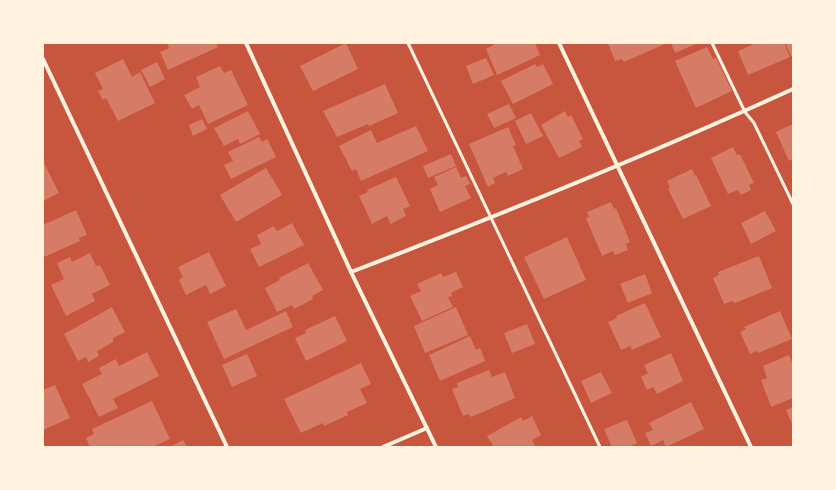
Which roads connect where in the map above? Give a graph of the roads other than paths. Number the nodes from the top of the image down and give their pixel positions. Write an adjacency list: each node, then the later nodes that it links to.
1 (246, 43): 11 (street)
2 (408, 43): 10 (lane)
3 (559, 43): 8 (street)
4 (712, 43): 7 (lane)
5 (43, 59): 13 (street)
6 (793, 89): 7 (street)
7 (745, 112): 8 (street); 9 (lane)
8 (618, 167): 10 (street); 17 (street)
9 (793, 204)
10 (492, 219): 11 (street); 16 (lane)
11 (351, 272): 12 (street)
12 (427, 428): 14 (street); 15 (street)
13 (227, 447)
14 (383, 447)
15 (436, 447)
16 (600, 447)
17 (751, 447)

